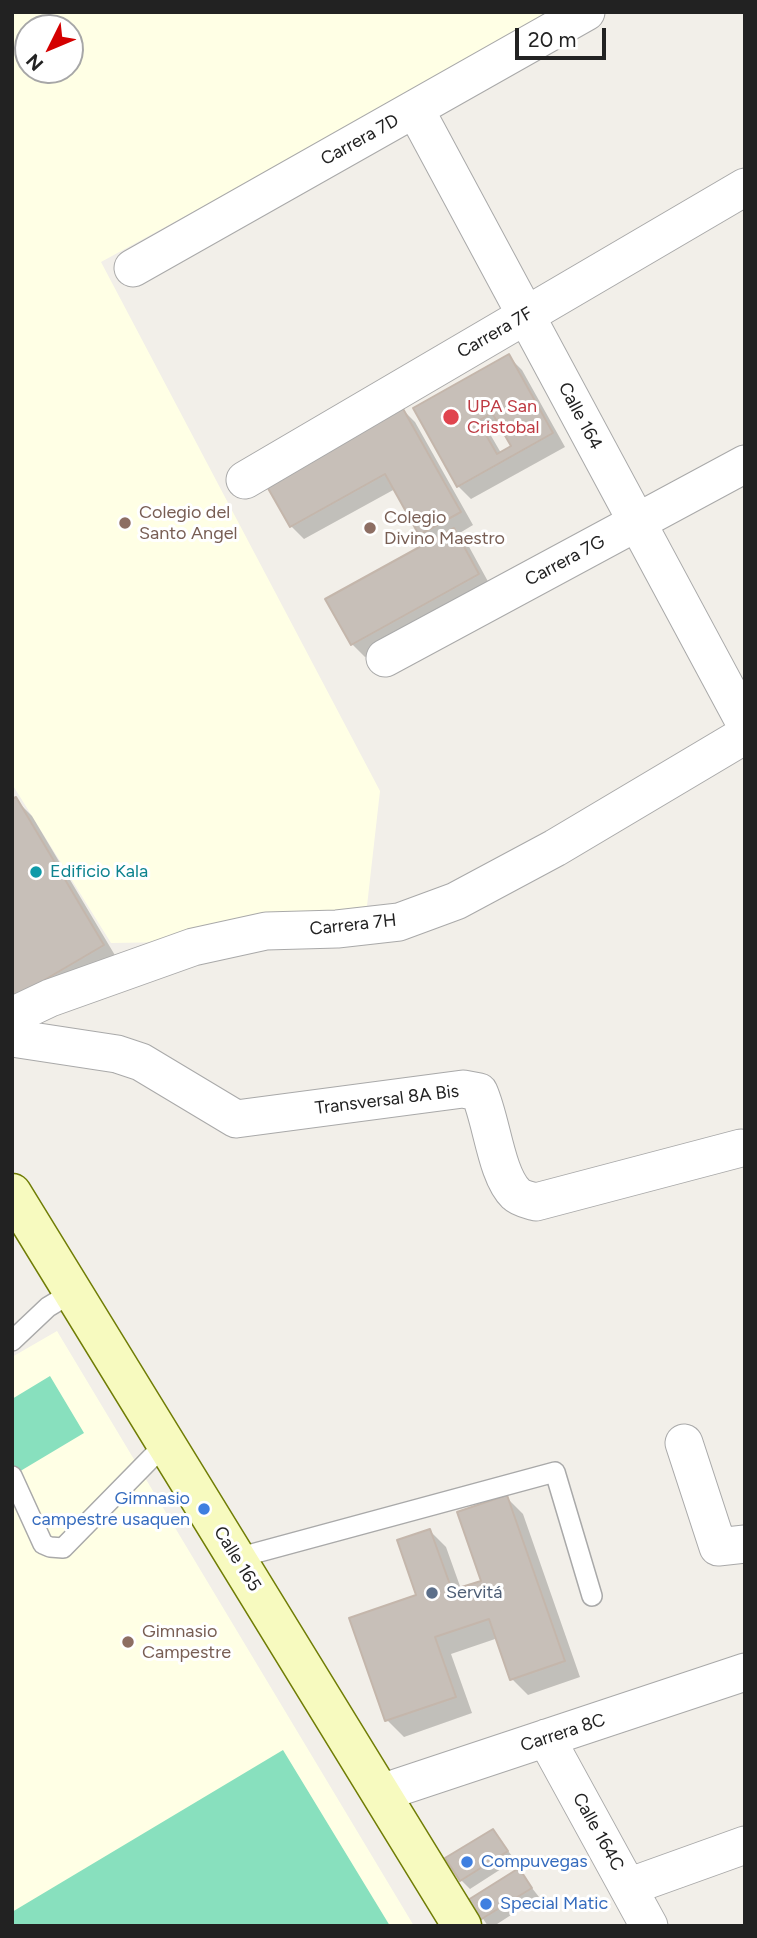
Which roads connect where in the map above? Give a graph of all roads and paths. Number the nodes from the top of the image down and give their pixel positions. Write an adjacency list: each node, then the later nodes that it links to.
1 (586, 12): 2 (street, Carrera 7D)
2 (415, 109): 4 (street, Carrera 7D); 5 (street, Calle 164)
3 (745, 187): 5 (street, Carrera 7F)
4 (133, 268)
5 (526, 315): 7 (street, Carrera 7F); 8 (street, Calle 164)
6 (745, 464): 8 (street, Carrera 7G)
7 (245, 480)
8 (637, 522): 9 (street, Carrera 7G); 10 (street, Calle 164)
9 (385, 658)
10 (745, 723)
11 (745, 735): 12 (street, Carrera 7H)
12 (12, 1016)
13 (12, 1038): 14 (street, Transversal 8A Bis)
14 (741, 1148)
15 (12, 1193): 16 (street, Calle 165)
16 (73, 1292): 17 (lane); 18 (street, Calle 165)
17 (12, 1341)
18 (166, 1443): 20 (lane); 22 (street, Calle 165)
19 (684, 1443): 21 (street)
20 (12, 1476)
21 (732, 1546)
22 (237, 1558): 23 (lane); 26 (street, Calle 165)
23 (592, 1596)
24 (745, 1672): 25 (street, Carrera 8C)
25 (546, 1738): 26 (street, Carrera 8C); 28 (street, Calle 164C)
26 (381, 1793): 29 (street, Calle 165)
27 (745, 1845): 28 (street)
28 (628, 1887): 30 (street, Calle 164C)
29 (462, 1926)
30 (649, 1926)

